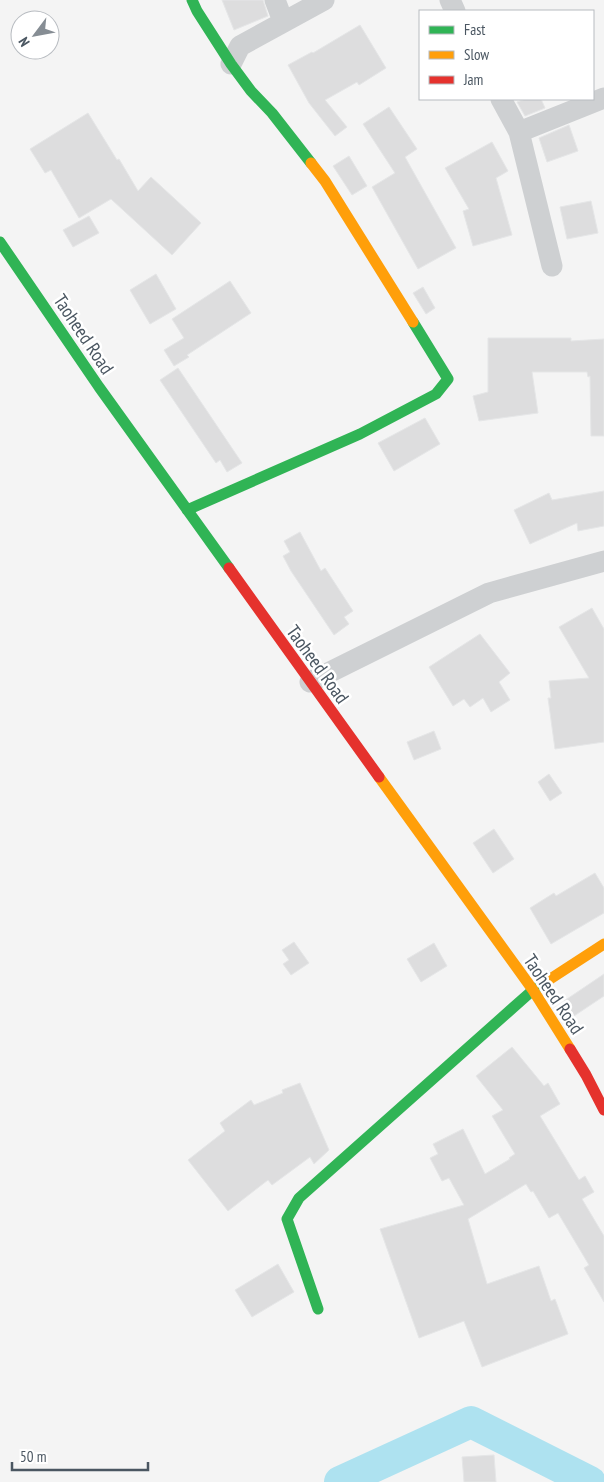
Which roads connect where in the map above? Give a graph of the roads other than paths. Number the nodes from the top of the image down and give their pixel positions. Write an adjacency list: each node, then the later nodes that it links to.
1 (192, 0): 5 (street)
2 (275, 0): 4 (street)
3 (324, 0): 4 (street)
4 (283, 21): 5 (street)
5 (231, 64): 11 (street)
6 (604, 98): 8 (street)
7 (502, 100): 8 (street)
8 (518, 132): 10 (street)
9 (0, 242): 11 (street, Taoheed Road)
10 (552, 266)
11 (186, 510): 13 (street, Taoheed Road)
12 (604, 561): 13 (street)
13 (310, 682): 15 (street, Taoheed Road)
14 (604, 944): 15 (street)
15 (533, 990): 16 (street, Taoheed Road); 17 (street)
16 (604, 1110)
17 (318, 1309)

